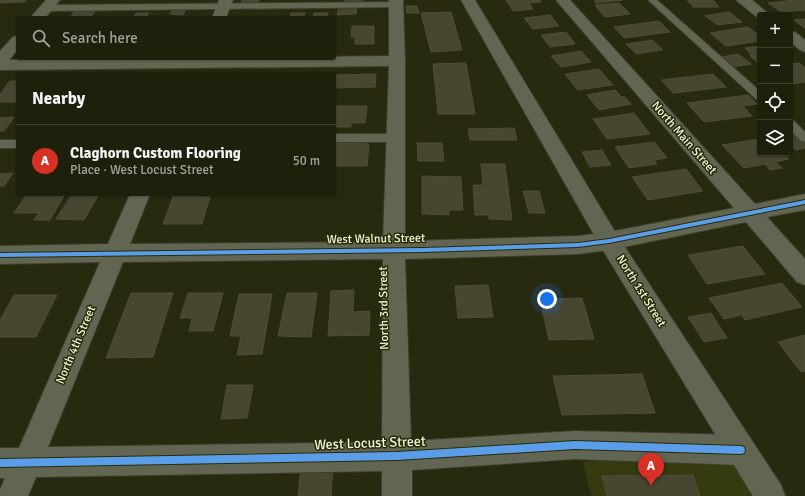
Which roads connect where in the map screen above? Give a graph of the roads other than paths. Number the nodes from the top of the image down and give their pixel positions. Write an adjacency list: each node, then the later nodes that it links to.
1 (468, 0): 26 (street, North 1st Street)
2 (563, 0): 25 (street, North Main Street)
3 (652, 0): 16 (lane)
4 (743, 0): 8 (street)
5 (396, 3): 6 (lane); 13 (street, North 3rd Street)
6 (223, 8): 7 (lane)
7 (46, 9)
8 (759, 12)
9 (793, 37): 11 (street)
10 (16, 42): 12 (street)
11 (805, 47)
12 (0, 61)
13 (397, 61): 15 (street); 19 (street, North 3rd Street)
14 (0, 65): 15 (street)
15 (198, 65)
16 (757, 94)
17 (793, 127): 20 (lane)
18 (336, 138): 19 (lane)
19 (396, 138): 27 (street, North 3rd Street)
20 (805, 138)
21 (0, 144): 22 (lane)
22 (16, 144)
23 (139, 196): 28 (street, North 4th Street)
24 (805, 202): 25 (street, West Walnut Street)
25 (750, 213): 26 (street, West Walnut Street); 30 (street, North Main Street)
26 (610, 241): 27 (street, West Walnut Street); 31 (street, North 1st Street)
27 (394, 250): 28 (street, West Walnut Street); 32 (street, North 3rd Street)
28 (115, 253): 29 (street, West Walnut Street); 33 (street, North 4th Street)
29 (0, 255)
30 (805, 275)
31 (740, 450): 32 (street, West Locust Street); 36 (street, North 1st Street)
32 (397, 456): 33 (street, West Locust Street); 35 (street, North 3rd Street)
33 (14, 462): 34 (street, North 4th Street)
34 (13, 496)
35 (397, 496)
36 (770, 496)

